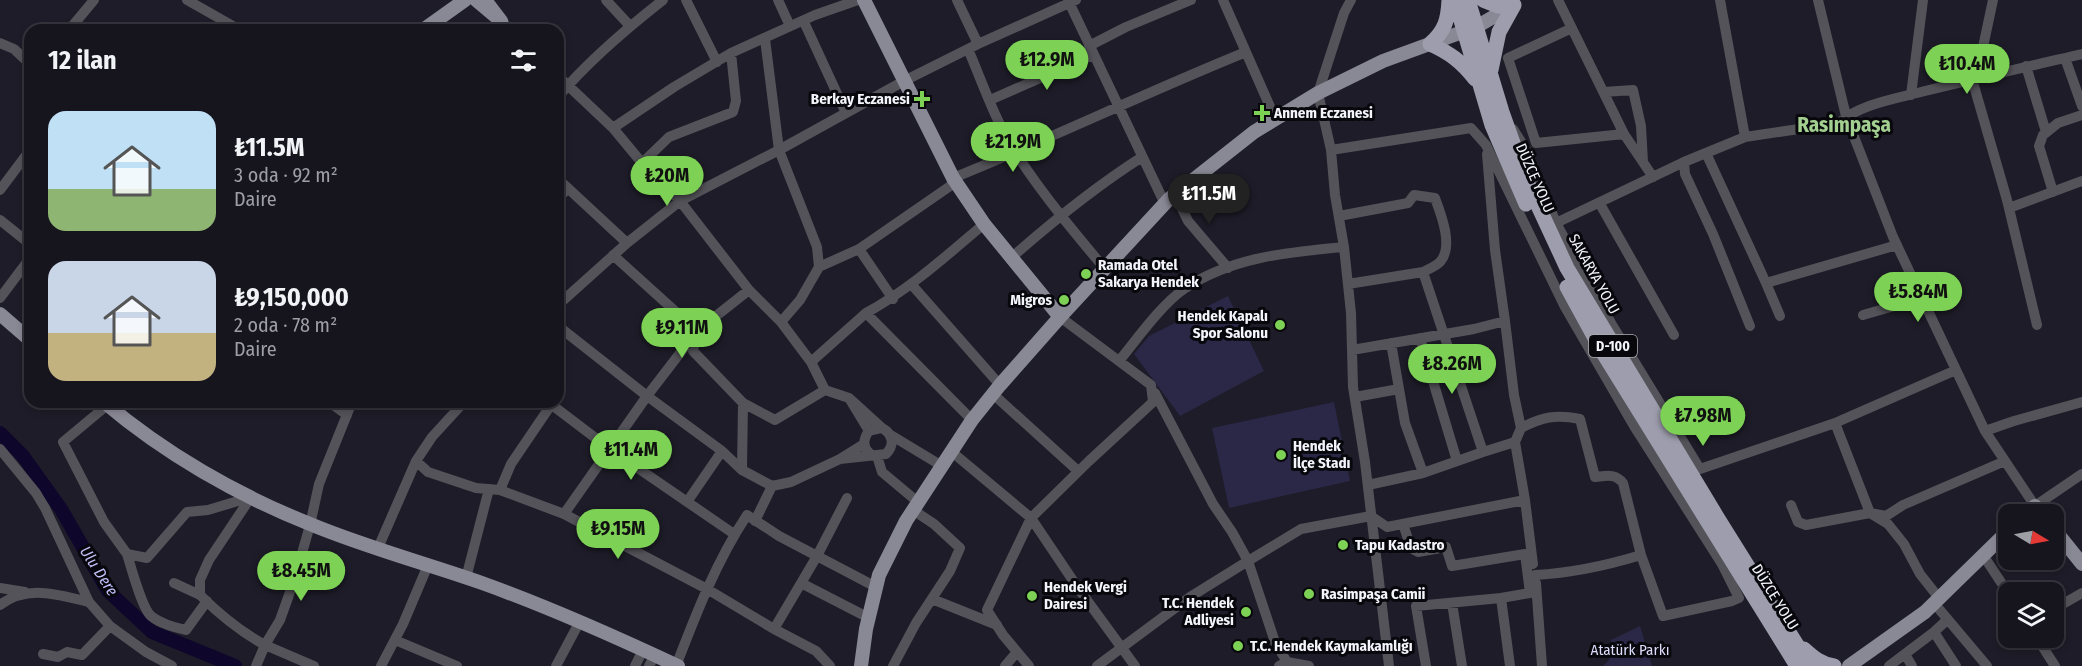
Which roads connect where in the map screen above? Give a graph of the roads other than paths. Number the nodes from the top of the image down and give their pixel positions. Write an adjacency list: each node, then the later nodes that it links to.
1 (94, 0): 29 (street)
2 (187, 0): 30 (street)
3 (449, 0): 31 (main road)
4 (465, 0): 32 (main road)
5 (476, 0): 33 (main road)
6 (485, 0): 34 (main road)
7 (606, 0): 35 (street)
8 (663, 0): 35 (street)
9 (686, 0): 49 (street)
10 (778, 0): 36 (street)
11 (858, 0): 28 (street)
12 (864, 0): 53 (main road)
13 (957, 0): 42 (street)
14 (1191, 0): 43 (street)
15 (1223, 0): 44 (street)
16 (1351, 0): 59 (street)
17 (1449, 0): 41 (highway)
18 (1455, 0): 38 (highway, DÜZCE YOLU / D-100)
19 (1468, 0): 38 (highway, SAKARYA YOLU / D-100)
20 (1483, 0): 27 (highway)
21 (1558, 0): 37 (street)
22 (1720, 0): 72 (street)
23 (1818, 0): 67 (street)
24 (1923, 0): 60 (street)
25 (1993, 0): 52 (street)
26 (1071, 1): 42 (street); 43 (street)
27 (1514, 2): 38 (main road); 51 (highway)
28 (804, 22): 36 (street); 65 (street)
29 (74, 24)
30 (222, 24)
31 (427, 24)
32 (431, 24)
33 (505, 24)
34 (505, 24)
35 (630, 26): 55 (street)
36 (790, 26): 39 (street)
37 (1572, 28): 58 (street); 71 (street)
38 (1470, 30): 41 (main road); 51 (highway, SAKARYA YOLU / D-100); 56 (highway, DÜZCE YOLU / D-100)
39 (765, 39): 45 (street); 74 (street)
40 (0, 43): 47 (street)
41 (1430, 44): 56 (highway); 59 (main road)
42 (973, 46): 53 (street); 61 (street)
43 (1091, 50): 61 (street); 63 (street)
44 (1246, 52): 63 (street); 68 (street)
45 (731, 53): 49 (street); 82 (street)
46 (2082, 54): 48 (street)
47 (24, 58)
48 (2065, 58): 50 (street); 62 (street)
49 (717, 62): 69 (street)
50 (2026, 66): 52 (street); 70 (street)
51 (1490, 73): 64 (highway, SAKARYA YOLU / D-100)
52 (1976, 78): 60 (street); 94 (street)
53 (904, 81): 65 (street); 84 (main road)
54 (564, 82): 55 (street)
55 (568, 86): 57 (street); 69 (street)
56 (1480, 87): 234 (highway, DÜZCE YOLU / D-100)
57 (564, 90)
58 (1604, 92): 71 (street); 80 (street)
59 (1318, 93): 68 (main road); 75 (street)
60 (1911, 95): 67 (street)
61 (990, 100): 76 (street)
62 (2082, 106)
63 (1118, 107): 76 (street); 78 (street)
64 (1502, 112): 98 (street); 234 (highway, SAKARYA YOLU / D-100)
65 (846, 113): 74 (street)
66 (2082, 115): 70 (street)
67 (1846, 116): 72 (street); 102 (street)
68 (1275, 118): 91 (main road)
69 (613, 128): 82 (street)
70 (2046, 132): 90 (street)
71 (1624, 134): 80 (street)
72 (1745, 137): 77 (street)
73 (1486, 145): 75 (street); 125 (street); 204 (street)
74 (779, 150): 92 (street); 108 (street)
75 (1331, 150): 96 (street)
76 (1016, 153): 84 (street); 95 (street)
77 (1706, 153): 81 (street); 112 (street)
78 (1142, 157): 91 (street); 95 (street)
79 (24, 158): 88 (street)
80 (1643, 162): 83 (street)
81 (1684, 162): 83 (street); 128 (street)
82 (642, 163): 92 (street)
83 (1653, 177): 93 (street)
84 (955, 180): 99 (main road); 104 (street)
85 (2082, 181): 90 (street)
86 (564, 184): 87 (street)
87 (568, 188): 89 (street); 101 (street)
88 (0, 190)
89 (564, 192)
90 (2053, 192): 94 (street)
91 (1170, 199): 109 (street); 110 (main road)
92 (680, 201): 101 (street); 115 (street)
93 (1600, 204): 98 (street); 133 (street)
94 (2009, 208): 127 (street)
95 (1060, 214): 106 (street); 110 (street)
96 (1339, 216): 103 (street); 111 (street)
97 (0, 220): 100 (street)
98 (1557, 223): 158 (street)
99 (984, 224): 106 (main road); 114 (street)
100 (24, 239)
101 (627, 243): 105 (street)
102 (1897, 245): 112 (street); 117 (street)
103 (1344, 247): 109 (street); 113 (street)
104 (859, 249): 108 (street); 119 (street)
105 (612, 255): 118 (street); 130 (street)
106 (1011, 258): 124 (main road)
107 (24, 266): 116 (street)
108 (819, 267): 126 (street)
109 (1228, 268): 137 (street)
110 (1105, 269): 124 (main road)
111 (1423, 272): 113 (street); 131 (street)
112 (1766, 283): 123 (street)
113 (1347, 284): 136 (street)
114 (912, 285): 119 (street); 143 (street)
115 (749, 290): 126 (street); 130 (street)
116 (0, 298)
117 (1922, 298): 122 (street); 139 (street)
118 (564, 299)
119 (892, 299): 120 (street)
120 (866, 313): 138 (street); 157 (street)
121 (0, 314): 132 (main road)
122 (1863, 315)
123 (1780, 316)
124 (1060, 317): 137 (street); 143 (main road)
125 (1505, 321): 131 (street); 159 (street)
126 (781, 322): 138 (street)
127 (2037, 325)
128 (1750, 326)
129 (564, 331): 144 (street)
130 (697, 331): 144 (street); 148 (street)
131 (1442, 334): 134 (street); 169 (street)
132 (24, 335)
133 (1674, 335)
134 (1420, 338): 135 (street); 173 (street)
135 (1391, 343): 136 (street); 141 (street)
136 (1352, 350): 145 (street)
137 (1119, 361): 140 (street)
138 (812, 362): 142 (street)
139 (1956, 370): 158 (street); 162 (street)
140 (1151, 385): 177 (street); 206 (street)
141 (1399, 389): 145 (street); 178 (street)
142 (825, 390): 146 (street); 148 (street)
143 (997, 390): 157 (main road); 177 (street)
144 (647, 396): 166 (street); 167 (street)
145 (1355, 397): 180 (street)
146 (849, 398): 160 (street); 161 (street)
147 (2082, 402): 162 (street)
148 (743, 403): 176 (street)
149 (101, 408): 203 (street)
150 (113, 408): 183 (main road)
151 (337, 408): 156 (street)
152 (350, 408): 156 (street)
153 (459, 408): 172 (street)
154 (546, 408): 182 (street)
155 (556, 408): 166 (street)
156 (347, 415): 197 (street)
157 (972, 420): 168 (main road)
158 (1835, 423): 191 (street)
159 (1521, 428): 163 (street); 204 (street)
160 (869, 431): 161 (street); 164 (street)
161 (886, 431): 170 (street); 175 (street)
162 (1985, 431): 174 (street)
163 (1515, 442): 169 (street); 185 (street)
164 (864, 444): 170 (street); 171 (street)
165 (0, 449): 223 (street)
166 (610, 449): 186 (street); 192 (street)
167 (722, 451): 176 (street); 186 (street)
168 (952, 452): 175 (main road); 194 (street)
169 (1483, 452): 173 (street)
170 (874, 456): 171 (street); 190 (street)
171 (840, 459): 181 (street)
172 (416, 460): 182 (street); 201 (street)
173 (1457, 461): 178 (street)
174 (2005, 461): 187 (street); 191 (street)
175 (942, 466): 190 (main road)
176 (742, 470): 181 (street)
177 (1078, 471): 194 (street)
178 (1423, 473): 180 (street)
179 (2082, 474): 188 (street)
180 (1368, 485): 193 (street)
181 (772, 486): 195 (street)
182 (494, 489): 192 (street); 211 (street)
183 (251, 497): 197 (main road); 203 (street); 220 (street)
184 (847, 498): 205 (street)
185 (1525, 500): 196 (street); 210 (street)
186 (687, 502): 198 (street)
187 (2031, 504)
188 (2047, 504)
189 (1791, 505): 191 (street)
190 (916, 507): 215 (main road); 222 (street)
191 (1870, 513): 227 (street)
192 (564, 514): 217 (street)
193 (1371, 516): 196 (street); 206 (street); 260 (street)
194 (1031, 518): 230 (street); 237 (street)
195 (755, 521): 198 (street); 205 (street)
196 (1403, 524): 221 (street)
197 (310, 525): 201 (main road); 236 (street)
198 (734, 534): 217 (street)
199 (2064, 542): 208 (main road)
200 (1998, 543): 227 (main road)
201 (378, 548): 209 (main road)
202 (1998, 551): 207 (main road)
203 (127, 554): 220 (street)
204 (1641, 555): 210 (street)
205 (818, 556): 214 (street); 215 (street)
206 (1248, 561): 237 (street); 244 (street)
207 (1987, 561): 212 (street); 227 (main road)
208 (2082, 564)
209 (428, 565): 211 (main road); 235 (street)
210 (1535, 575): 264 (street)
211 (466, 578): 229 (main road)
212 (2001, 582)
213 (174, 583): 220 (street)
214 (801, 583): 228 (street); 232 (street)
215 (876, 587): 228 (main road)
216 (0, 588): 218 (street)
217 (707, 589): 232 (street); 251 (street)
218 (25, 592): 223 (street); 226 (street)
219 (2082, 593): 225 (street)
220 (203, 598): 236 (street)
221 (1501, 598): 224 (street); 263 (street)
222 (932, 599): 230 (street); 254 (street)
223 (89, 602): 231 (street)
224 (1452, 603): 261 (street); 262 (street)
225 (2064, 603)
226 (0, 605)
227 (1942, 609): 233 (street); 270 (main road); 271 (main road); 275 (street)
228 (869, 618): 253 (main road)
229 (580, 621): 242 (main road); 249 (street)
230 (997, 625): 239 (street)
231 (110, 626): 240 (street); 245 (street)
232 (774, 629): 252 (street)
233 (1934, 632): 241 (street); 274 (street)
234 (1785, 637): 265 (highway); 266 (highway, DÜZCE YOLU / D-100); 267 (highway, SAKARYA YOLU / D-100); 268 (highway)
235 (394, 640): 247 (street); 248 (street)
236 (265, 645): 243 (street); 246 (street)
237 (1123, 648): 257 (street); 258 (street)
238 (2043, 648): 276 (street)
239 (1017, 652): 255 (street); 256 (street)
240 (43, 654)
241 (1905, 654): 272 (street); 273 (street)
242 (649, 657): 250 (street); 251 (main road)
243 (258, 663)
244 (1283, 664): 259 (street)
245 (172, 666)
246 (314, 666)
247 (381, 666)
248 (457, 666)
249 (556, 666)
250 (635, 666)
251 (677, 666)
252 (830, 666)
253 (861, 666)
254 (893, 666)
255 (1005, 666)
256 (1029, 666)
257 (1096, 666)
258 (1135, 666)
259 (1309, 666)
260 (1389, 666)
261 (1426, 666)
262 (1462, 666)
263 (1510, 666)
264 (1542, 666)
265 (1787, 666)
266 (1797, 666)
267 (1810, 666)
268 (1834, 666)
269 (1842, 666): 270 (highway)
270 (1849, 666)
271 (1865, 666)
272 (1890, 666)
273 (1912, 666)
274 (1956, 666)
275 (1987, 666)
276 (2055, 666)

